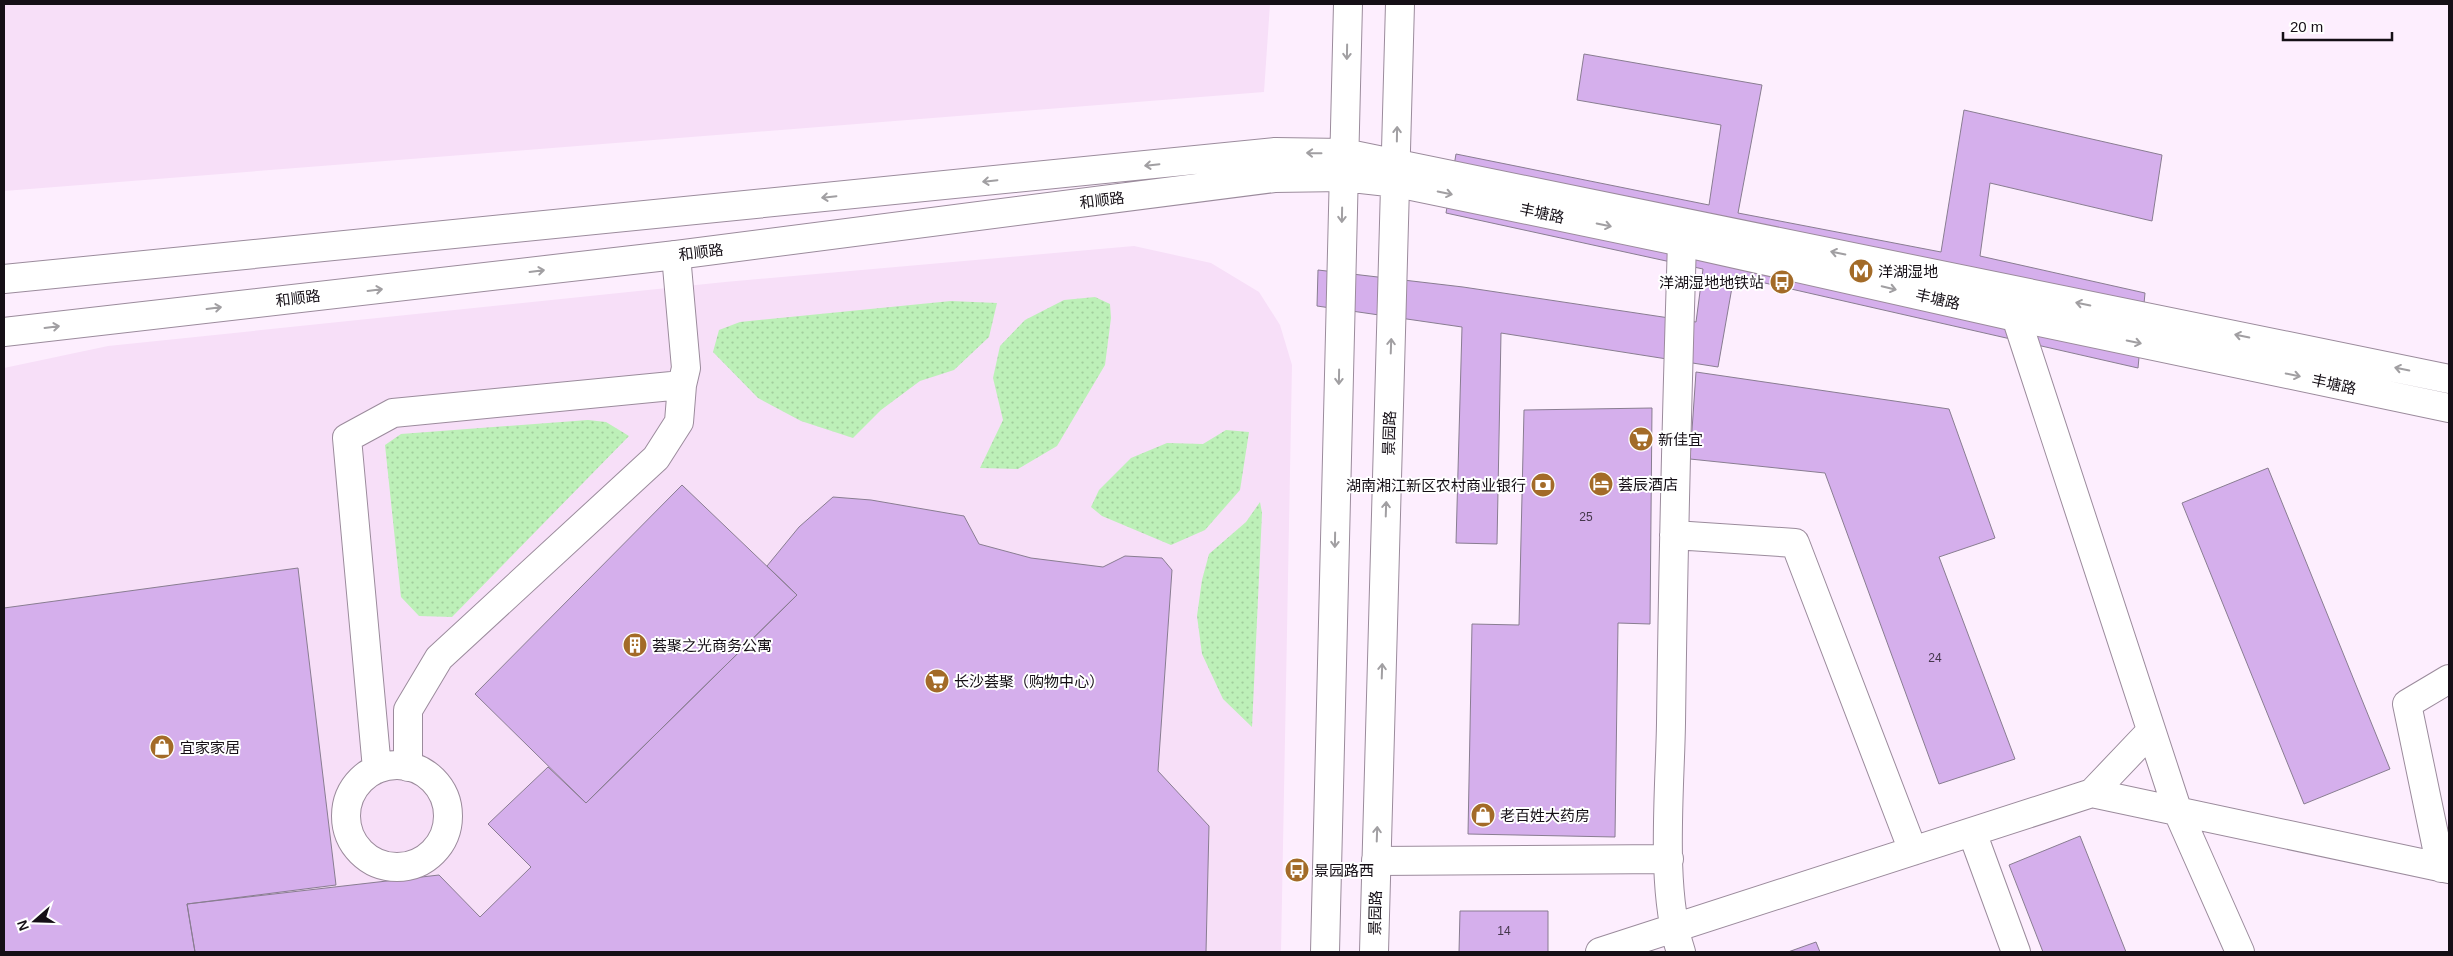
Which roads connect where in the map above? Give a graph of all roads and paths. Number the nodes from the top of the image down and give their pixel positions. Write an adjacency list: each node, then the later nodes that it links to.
1 (1348, 4): 3 (main road, one-way to 3)
2 (1400, 4): 4 (main road, 景园路, one-way to 2)
3 (1344, 165): 4 (main road, 和顺路); 6 (main road, 和顺路); 7 (main road, 和顺路, one-way to 7); 26 (main road, one-way to 26)
4 (1397, 172): 5 (main road, 丰塘路, one-way to 5); 10 (main road, one-way to 4); 23 (main road, 景园路, one-way to 4)
5 (1682, 242): 8 (main road, 丰塘路, one-way to 8); 13 (main road)
6 (676, 255): 9 (main road, 和顺路, one-way to 6); 11 (main road)
7 (4, 279)
8 (2016, 317): 12 (main road, 丰塘路, one-way to 12); 15 (main road)
9 (4, 332)
10 (2449, 379)
11 (682, 385): 16 (main road); 17 (main road)
12 (2449, 408)
13 (1674, 535): 21 (main road); 22 (main road)
14 (2449, 678): 24 (main road)
15 (2151, 731): 18 (main road); 19 (main road)
16 (408, 767): 17 (main road); 17 (main road)
17 (377, 769)
18 (2092, 793): 19 (main road); 20 (main road)
19 (2178, 812): 24 (main road); 30 (main road)
20 (1972, 832): 21 (main road); 29 (main road)
21 (1913, 851): 25 (main road)
22 (1669, 859): 23 (main road); 25 (main road)
23 (1376, 861): 27 (main road, 景园路)
24 (2445, 868)
25 (1677, 940): 28 (main road)
26 (1325, 952)
27 (1374, 952)
28 (1600, 952)
29 (2016, 952)
30 (2240, 952)

